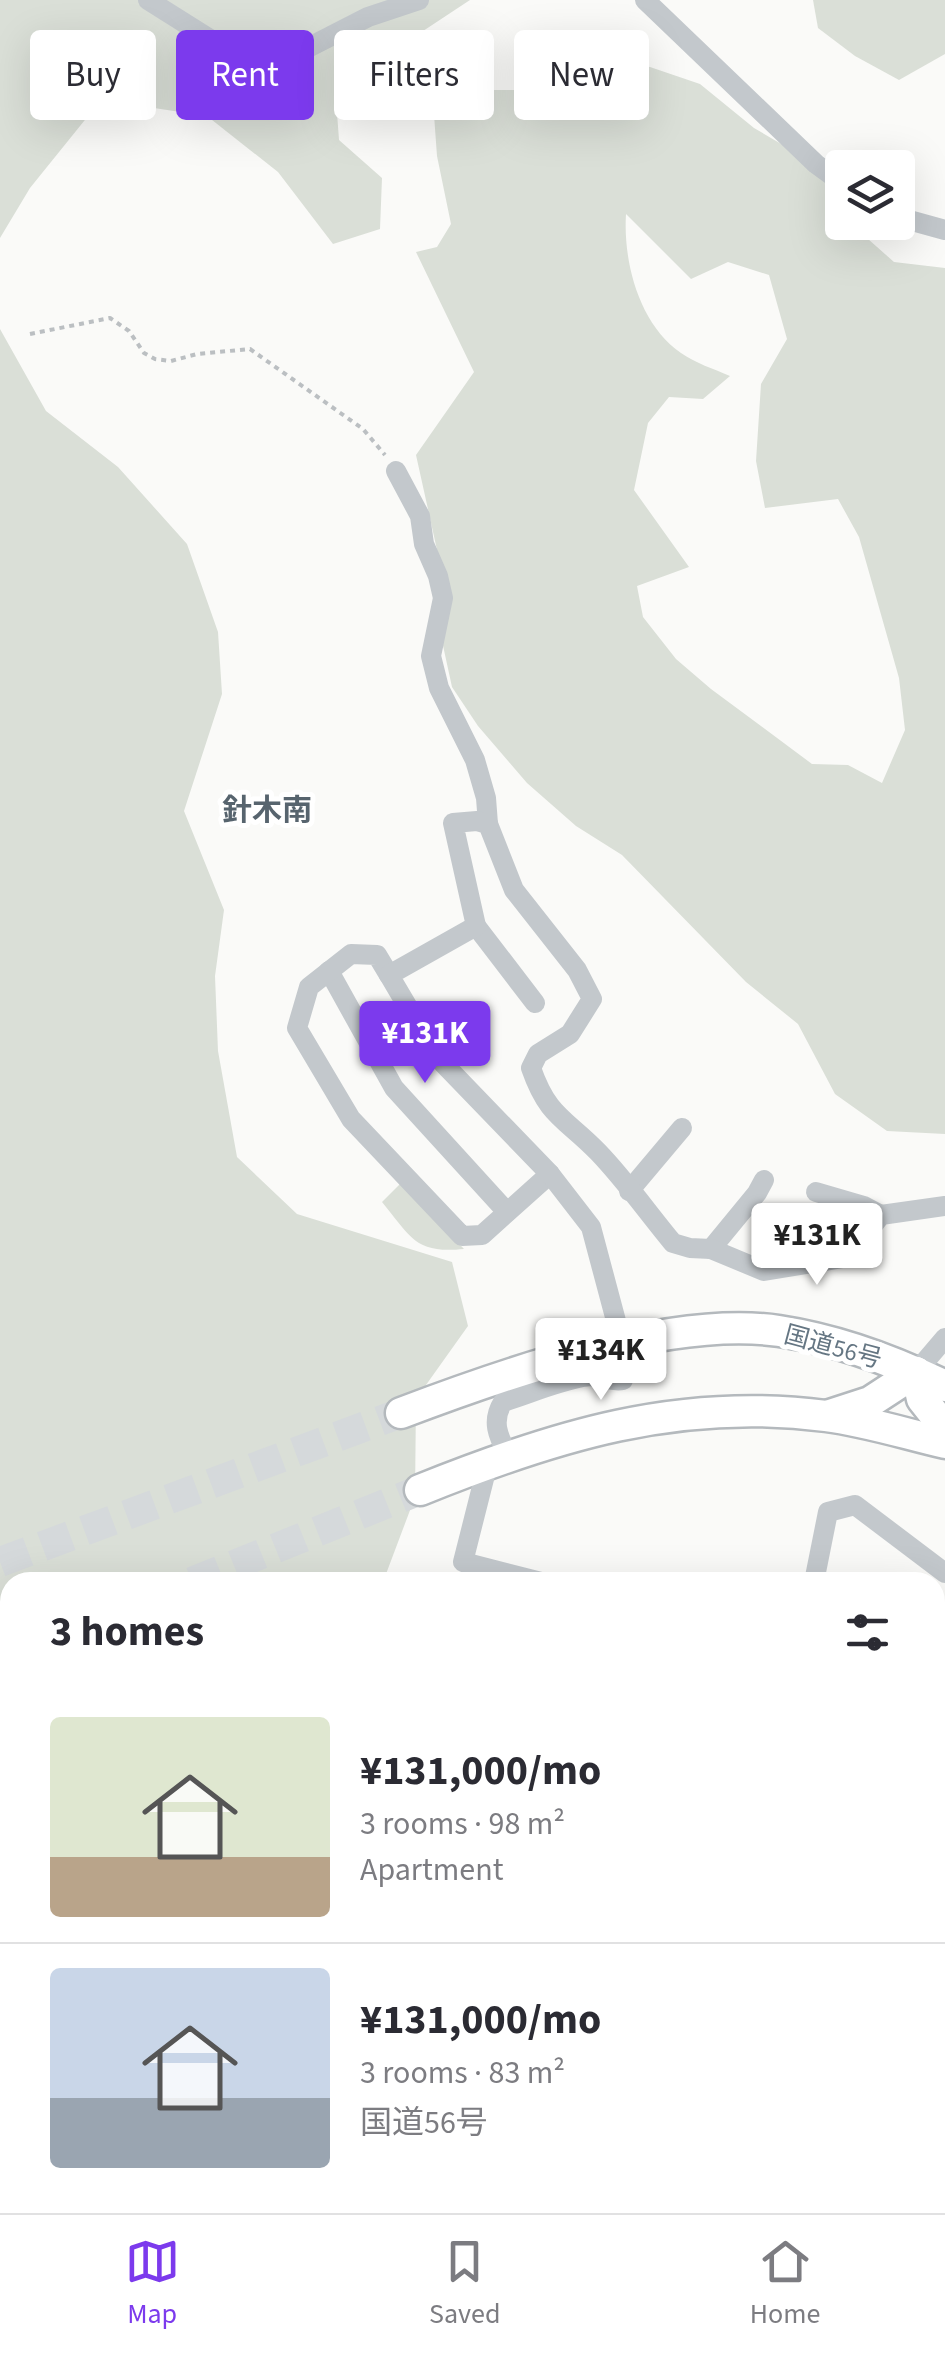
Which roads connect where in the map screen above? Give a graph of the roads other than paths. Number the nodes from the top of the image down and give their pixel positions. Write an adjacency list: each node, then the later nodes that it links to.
1 (148, 0): 2 (street)
2 (419, 0)
3 (645, 0): 4 (street)
4 (825, 171)
5 (915, 221): 6 (street)
6 (945, 230)
7 (396, 471): 8 (street)
8 (488, 824): 9 (street); 16 (street)
9 (476, 926): 11 (street); 12 (street)
10 (328, 972): 11 (street); 19 (street); 19 (street)
11 (389, 975): 14 (street)
12 (535, 1003)
13 (682, 1128): 16 (street)
14 (550, 1174): 19 (street); 23 (street)
15 (764, 1180): 21 (street)
16 (629, 1191): 21 (street)
17 (816, 1192): 20 (street)
18 (945, 1206): 20 (street)
19 (507, 1212)
20 (881, 1215): 21 (street)
21 (711, 1249)
22 (945, 1338): 24 (street)
23 (622, 1344): 24 (highway, 国道56号); 26 (highway, 国道56号); 30 (street)
24 (916, 1372): 25 (highway, 国道56号); 27 (highway); 28 (highway)
25 (945, 1386)
26 (401, 1413)
27 (827, 1416): 29 (highway); 30 (highway)
28 (945, 1428)
29 (945, 1443)
30 (498, 1459): 31 (highway); 32 (street)
31 (420, 1490)
32 (502, 1572)
33 (816, 1572): 34 (street)
34 (944, 1572)

